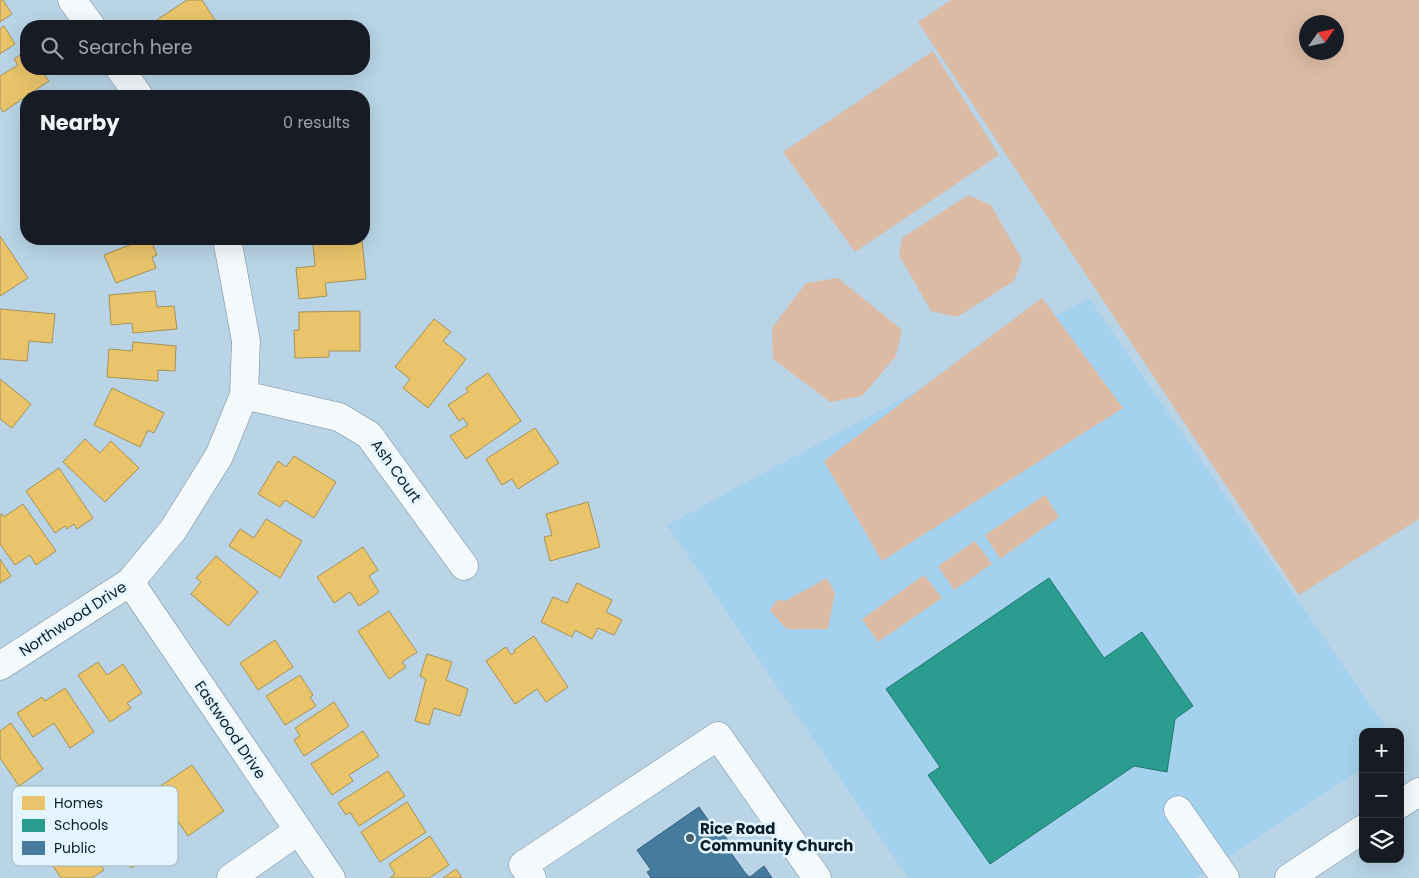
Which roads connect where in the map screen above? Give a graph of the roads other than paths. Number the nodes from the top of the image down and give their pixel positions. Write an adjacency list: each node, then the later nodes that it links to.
1 (72, 0): 2 (street)
2 (86, 20)
3 (124, 75): 4 (street)
4 (135, 90)
5 (228, 245): 6 (street, Northwood Drive)
6 (244, 395): 7 (street, Ash Court); 8 (street, Northwood Drive)
7 (464, 566)
8 (130, 582): 9 (street, Northwood Drive); 13 (street, Eastwood Drive)
9 (0, 666)
10 (1419, 792): 11 (street)
11 (1404, 801)
12 (1178, 810): 19 (street)
13 (298, 831): 15 (street); 16 (street, Eastwood Drive)
14 (1359, 832): 20 (street)
15 (231, 878)
16 (331, 878)
17 (532, 878): 18 (street)
18 (817, 878)
19 (1225, 878)
20 (1289, 878)

